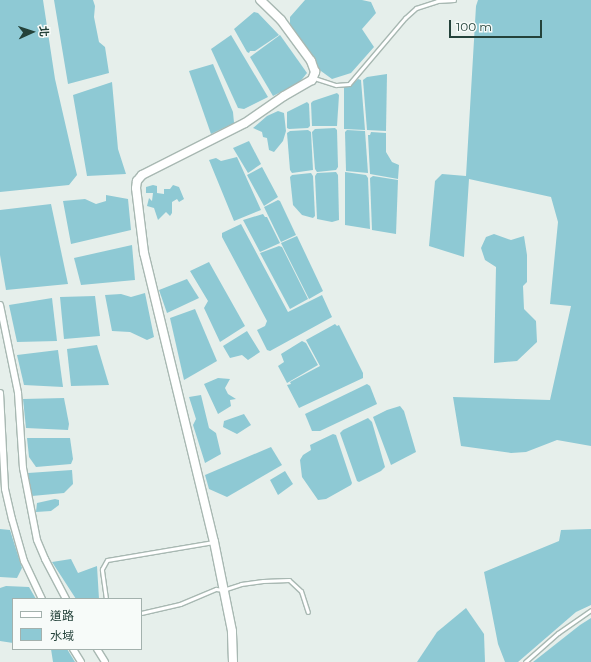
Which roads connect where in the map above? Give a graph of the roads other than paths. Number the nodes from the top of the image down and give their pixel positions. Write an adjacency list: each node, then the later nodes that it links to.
1 (260, 0): 3 (street)
2 (454, 0): 3 (lane)
3 (313, 77): 6 (street)
4 (0, 305): 9 (street)
5 (0, 393): 8 (street)
6 (214, 542): 7 (street); 10 (lane)
7 (223, 590): 12 (lane); 13 (lane); 18 (street)
8 (42, 598)
9 (65, 598)
10 (106, 598)
11 (591, 610): 19 (lane)
12 (308, 612)
13 (142, 613)
14 (74, 650): 16 (street)
15 (98, 650): 17 (street)
16 (81, 662)
17 (105, 662)
18 (233, 662)
19 (525, 662)

